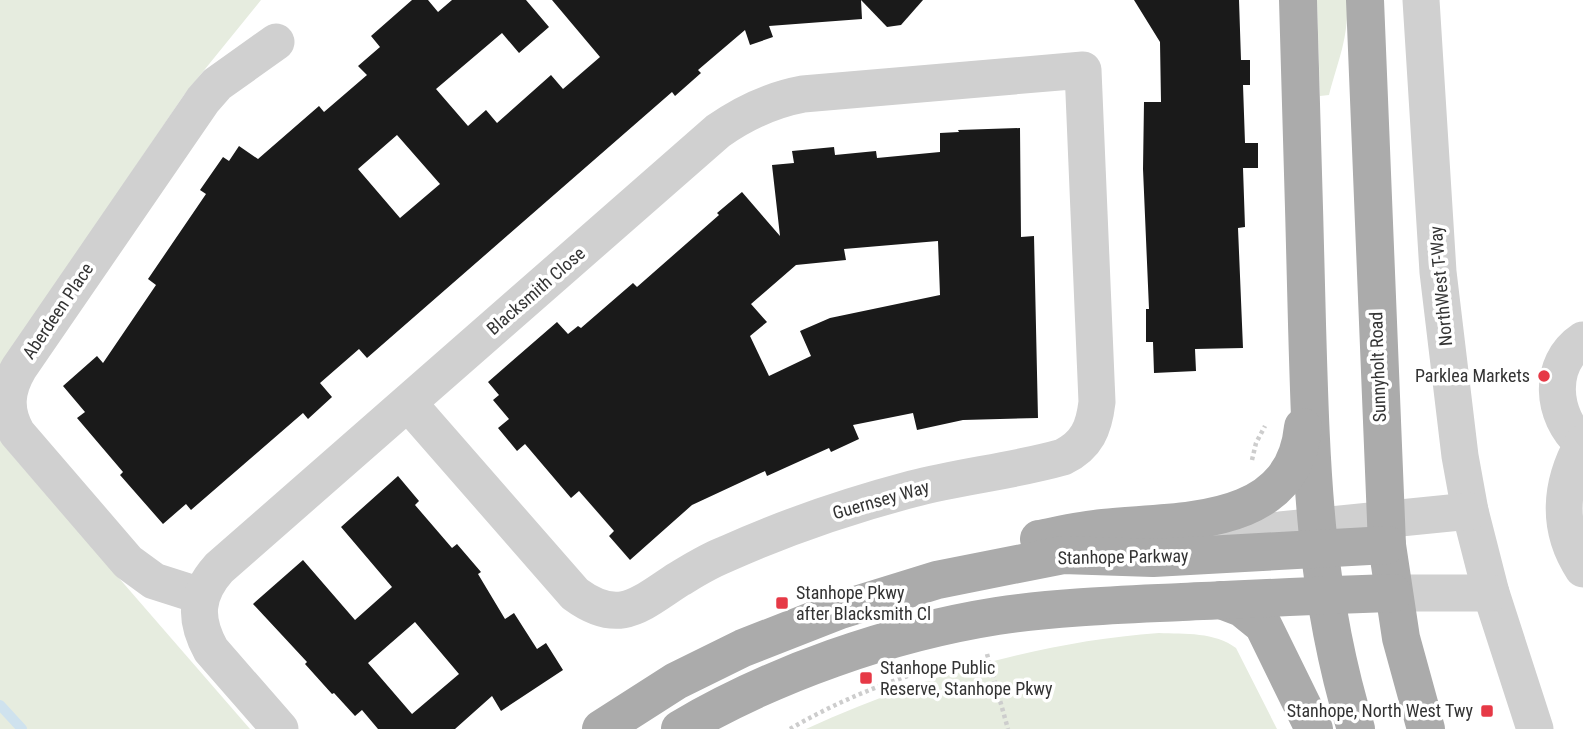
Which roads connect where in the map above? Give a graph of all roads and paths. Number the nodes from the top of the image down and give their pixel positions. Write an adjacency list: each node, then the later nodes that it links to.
1 (1298, 0): 7 (main road)
2 (1365, 0): 11 (main road, Sunnyholt Road)
3 (1420, 0): 10 (street, NorthWest T-Way)
4 (276, 42): 18 (street, Aberdeen Place)
5 (1083, 70): 8 (street, Blacksmith Close); 8 (street, Guernsey Way)
6 (1583, 340): 9 (street)
7 (1308, 365): 12 (main road); 14 (main road)
8 (408, 403): 18 (street, Blacksmith Close)
9 (1583, 443): 13 (street)
10 (1470, 511): 11 (street); 16 (street, NorthWest T-Way)
11 (1386, 533): 12 (main road, Stanhope Parkway); 15 (main road, Sunnyholt Road)
12 (1317, 538): 14 (main road, Stanhope Parkway); 17 (main road)
13 (1583, 569)
14 (937, 580): 25 (main road, Stanhope Parkway)
15 (1394, 593): 16 (street); 17 (main road); 31 (main road, Sunnyholt Road)
16 (1491, 593): 32 (street, NorthWest T-Way)
17 (1324, 595): 19 (main road); 30 (main road)
18 (201, 596): 24 (street)
19 (1221, 600): 26 (main road); 29 (main road)
20 (998, 651): 21 (path)
21 (987, 654): 22 (path); 28 (path)
22 (974, 657)
23 (937, 666): 27 (path)
24 (280, 729)
25 (601, 729)
26 (680, 729)
27 (790, 729)
28 (1008, 729)
29 (1314, 729)
30 (1356, 729)
31 (1426, 729)
32 (1535, 729)

